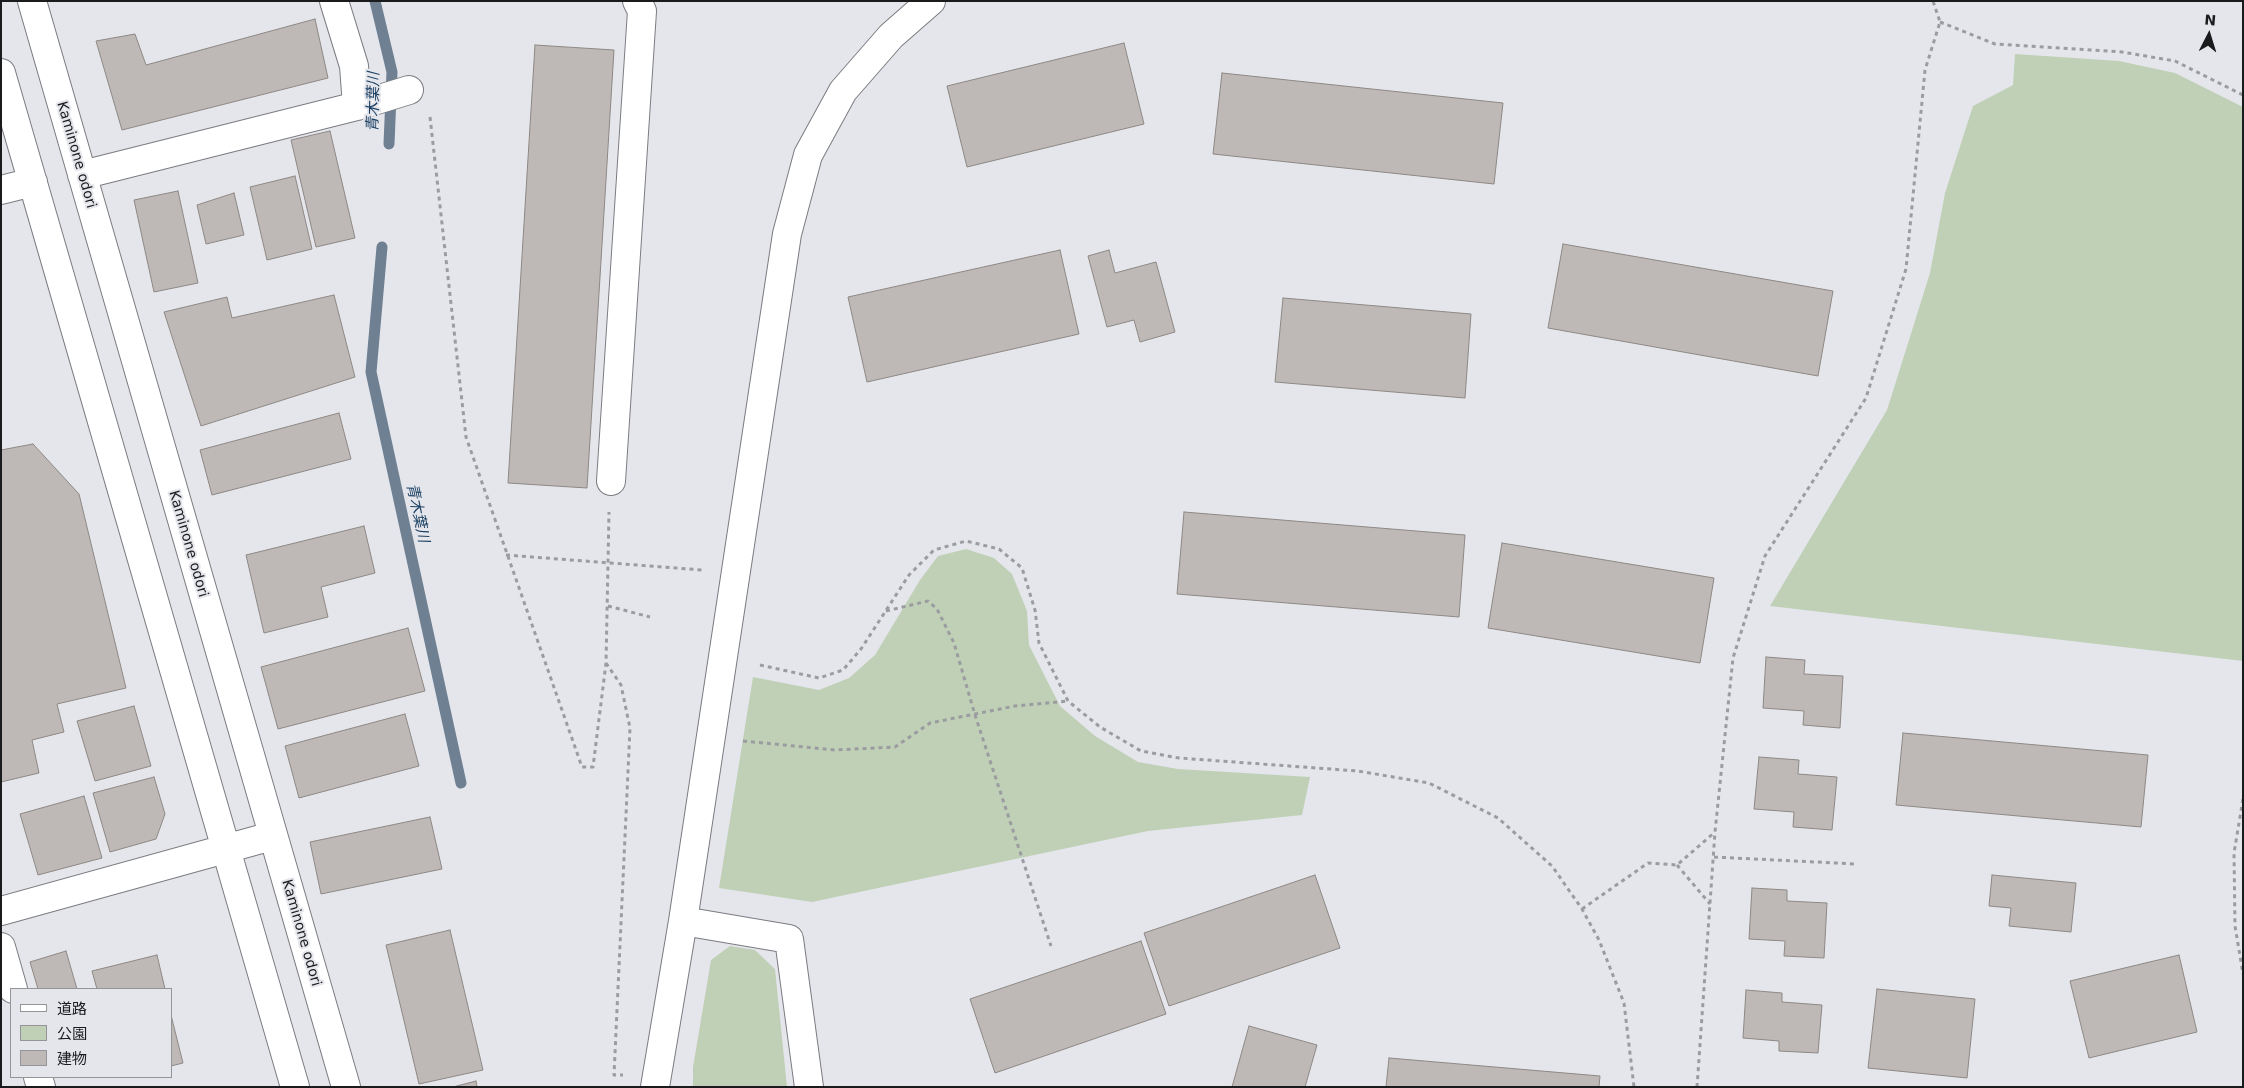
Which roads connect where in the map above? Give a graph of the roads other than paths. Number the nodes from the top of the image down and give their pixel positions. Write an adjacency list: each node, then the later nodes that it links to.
1 (32, 1): 8 (street, Kaminone odori)
2 (334, 1): 7 (street)
3 (637, 1): 11 (street)
4 (932, 1): 15 (street)
5 (1, 74): 9 (street)
6 (409, 90): 7 (street)
7 (364, 104): 8 (street)
8 (82, 175): 12 (street, Kaminone odori)
9 (33, 182): 10 (street); 13 (street)
10 (1, 190)
11 (611, 481)
12 (272, 836): 13 (street); 20 (street, Kaminone odori)
13 (226, 849): 14 (street); 19 (street)
14 (1, 911)
15 (683, 922): 18 (street); 21 (street)
16 (1, 947): 17 (street)
17 (13, 988)
18 (655, 1082)
19 (295, 1087)
20 (346, 1087)
21 (809, 1087)

